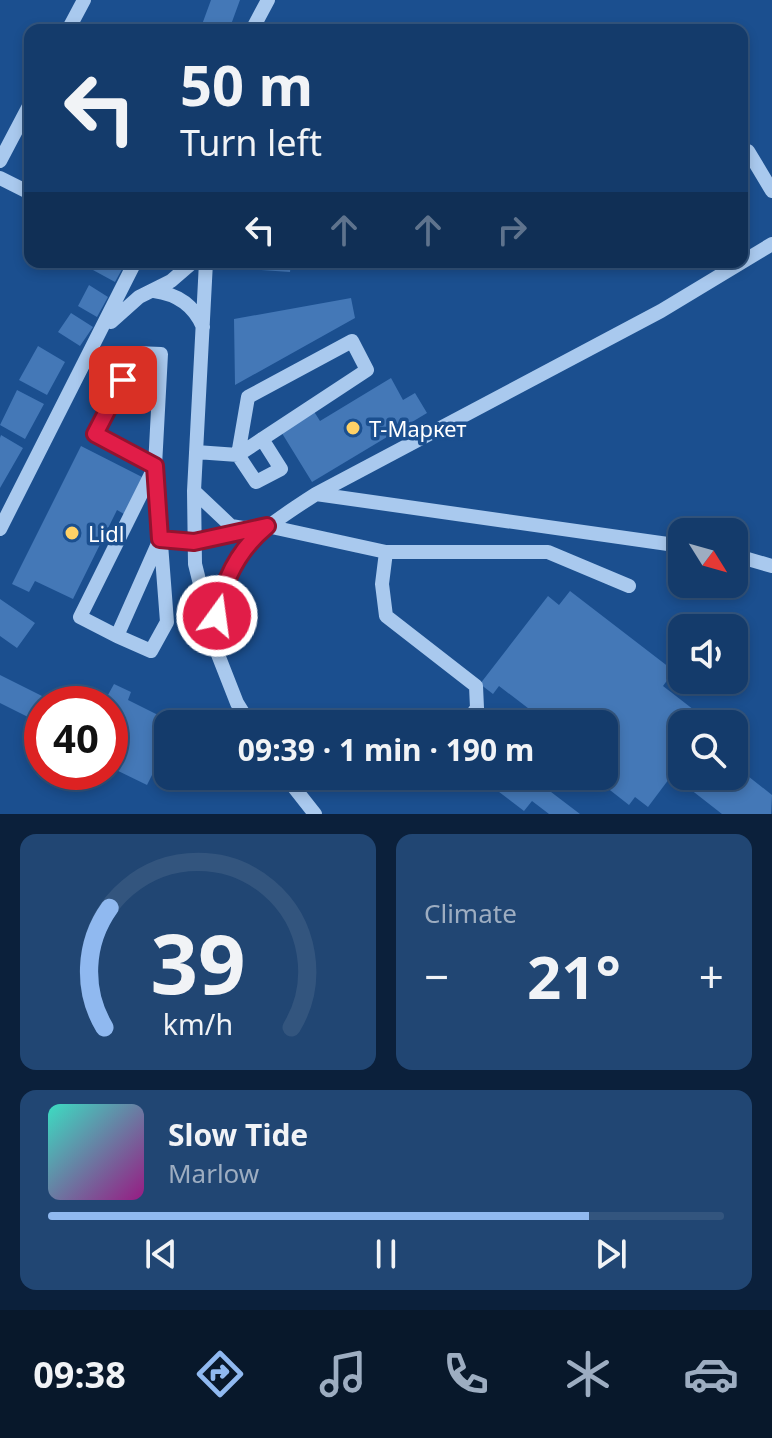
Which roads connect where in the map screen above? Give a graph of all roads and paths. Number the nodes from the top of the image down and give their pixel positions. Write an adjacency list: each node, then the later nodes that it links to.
1 (84, 0): 3 (street)
2 (268, 0): 4 (street)
3 (71, 24)
4 (255, 24)
5 (24, 115): 7 (street)
6 (748, 151): 10 (street)
7 (0, 161)
8 (0, 178): 9 (street)
9 (24, 190)
10 (772, 191)
11 (772, 244): 12 (street)
12 (748, 258)
13 (132, 268): 19 (street)
14 (185, 268): 17 (street)
15 (206, 268): 18 (street)
16 (732, 268): 25 (street)
17 (154, 291): 18 (street); 19 (street)
18 (204, 331): 21 (street)
19 (99, 334): 27 (street)
20 (262, 439): 22 (street); 22 (street); 22 (street)
21 (196, 452): 22 (street); 24 (street)
22 (238, 455)
23 (155, 466): 23 (street); 28 (street); 35 (street)
24 (194, 491): 26 (street); 29 (street)
25 (316, 494): 26 (street); 30 (street)
26 (267, 526): 29 (street); 31 (street); 36 (street)
27 (0, 529)
28 (160, 539): 29 (street); 35 (street); 35 (street)
29 (194, 542): 36 (street)
30 (668, 544)
31 (386, 552): 34 (street); 38 (street)
32 (748, 559): 33 (street)
33 (772, 566)
34 (629, 586)
35 (117, 636)
36 (217, 652): 37 (street)
37 (241, 710)
38 (476, 710)
39 (296, 790): 40 (street)
40 (311, 813)

